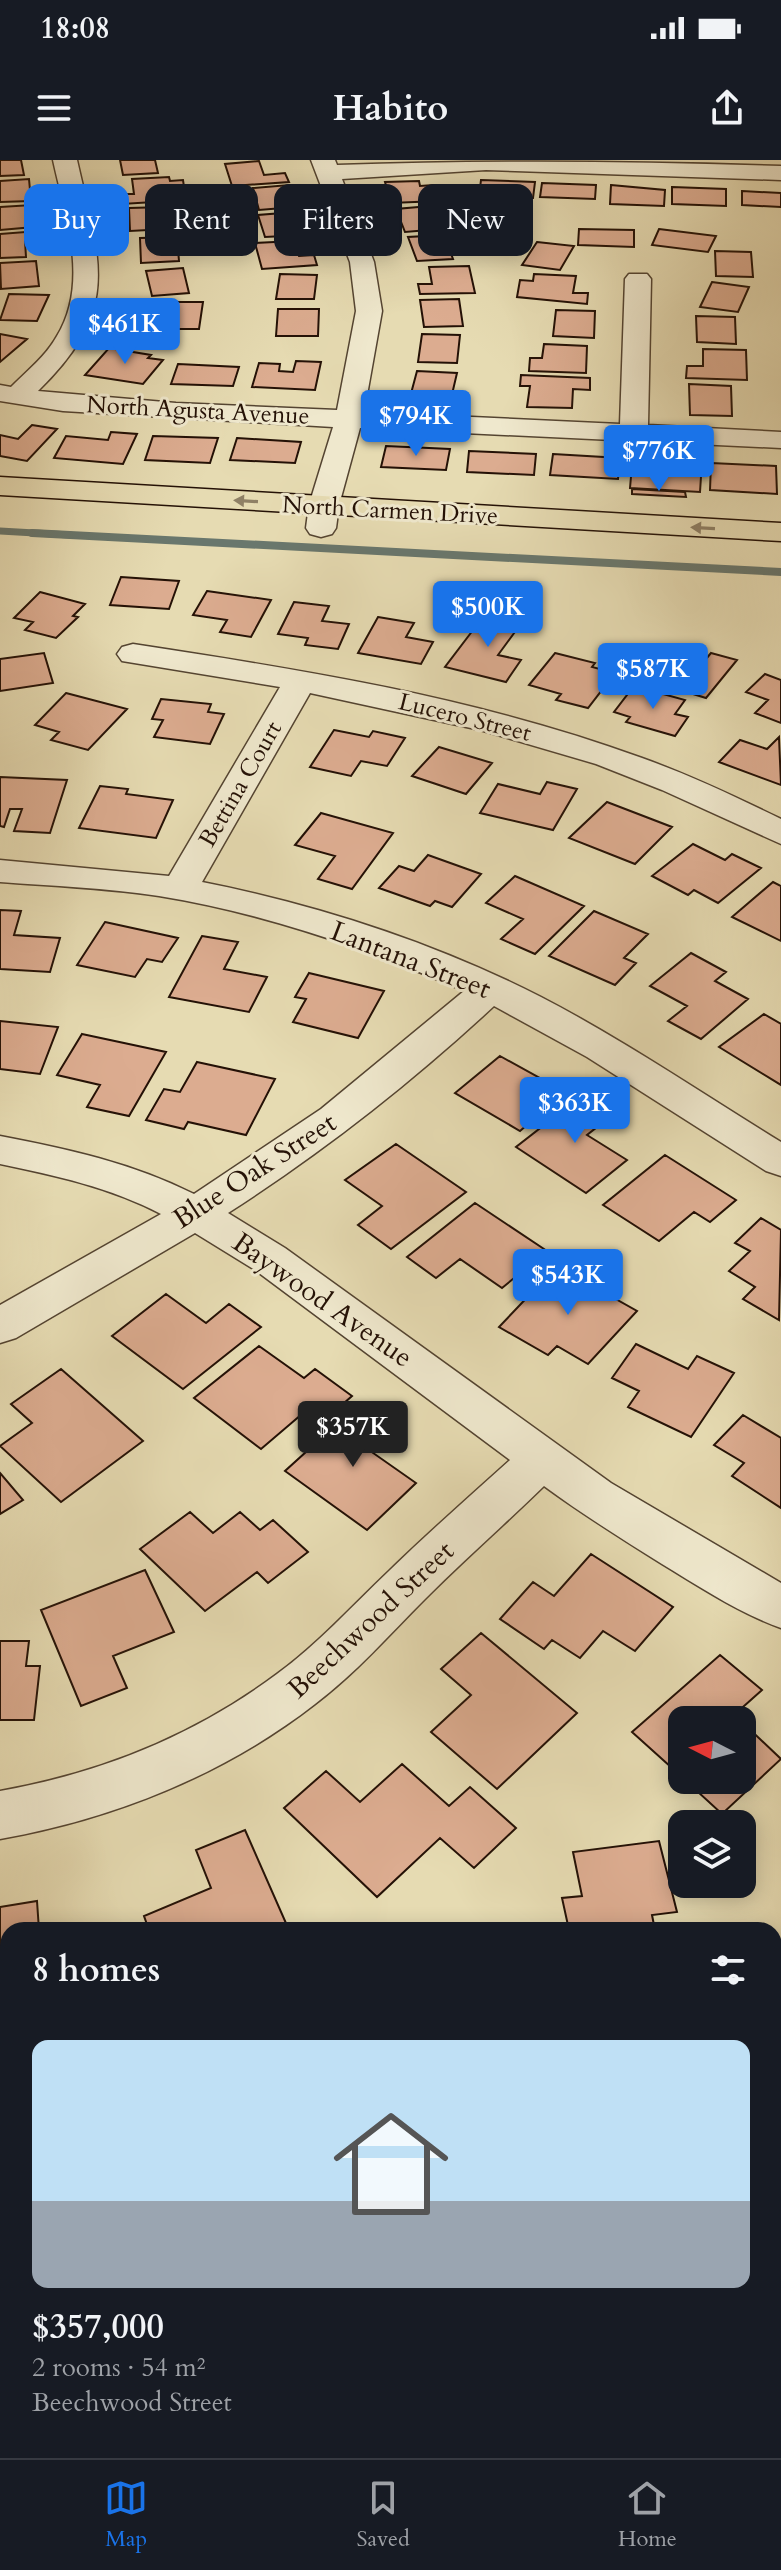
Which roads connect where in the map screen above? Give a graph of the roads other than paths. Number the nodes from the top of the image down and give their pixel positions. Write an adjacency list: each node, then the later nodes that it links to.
1 (65, 160): 6 (street)
2 (561, 162): 3 (street); 4 (street)
3 (325, 166): 7 (street)
4 (781, 173)
5 (638, 279): 8 (street)
6 (9, 395): 7 (street, North Agusta Avenue)
7 (349, 418): 8 (street, North Agusta Avenue); 12 (street)
8 (634, 432): 9 (street, North Agusta Avenue)
9 (781, 440)
10 (0, 486): 12 (main road, North Carmen Drive, one-way to 10)
11 (0, 509): 12 (main road, North Carmen Drive)
12 (323, 517): 13 (main road, North Carmen Drive, one-way to 12); 14 (main road, North Carmen Drive)
13 (781, 532)
14 (781, 553)
15 (133, 654): 16 (street, Lucero Street)
16 (300, 681): 17 (street, Lucero Street); 19 (street, Bettina Court)
17 (781, 833)
18 (0, 871): 19 (street, Lantana Street)
19 (180, 888): 20 (street, Lantana Street)
20 (490, 988): 22 (street, Lantana Street); 23 (street, Blue Oak Street)
21 (0, 1150): 23 (street, Baywood Avenue)
22 (781, 1161)
23 (194, 1212): 24 (street, Blue Oak Street); 25 (street, Baywood Avenue)
24 (0, 1326)
25 (542, 1459): 26 (street, Baywood Avenue); 27 (street, Beechwood Street)
26 (781, 1607)
27 (0, 1815)

